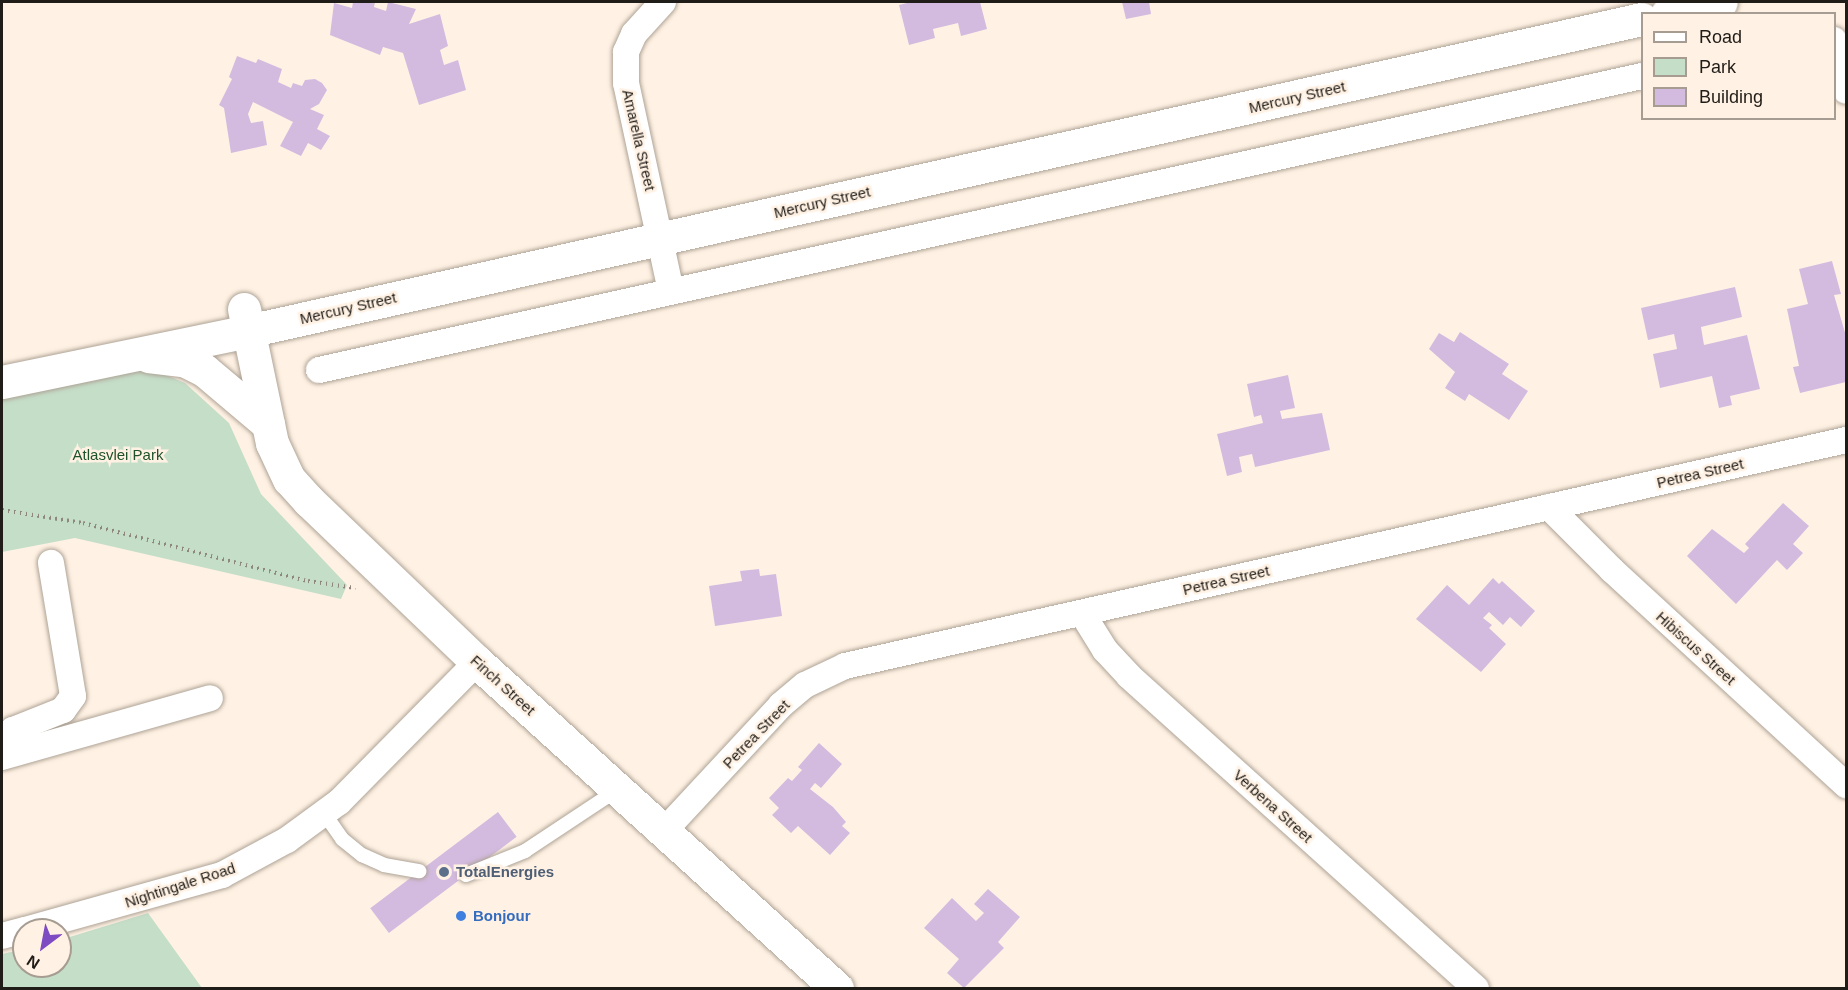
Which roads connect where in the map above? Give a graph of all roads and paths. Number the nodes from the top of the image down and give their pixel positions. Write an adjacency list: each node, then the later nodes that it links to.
1 (663, 2): 9 (street, Amarella Street)
2 (1634, 2): 9 (street, Mercury Street)
3 (1721, 2): 4 (street)
4 (1676, 12)
5 (1641, 19): 9 (street, Mercury Street)
6 (1836, 48): 8 (street)
7 (1641, 76): 10 (street)
8 (1846, 91)
9 (658, 229): 10 (street, Amarella Street); 11 (street, Mercury Street)
10 (671, 291): 14 (street)
11 (246, 320): 12 (street, Mercury Street); 13 (street, Mercury Street); 16 (street, Finch Street)
12 (109, 357): 15 (street, Mercury Street); 16 (street)
13 (2, 363)
14 (320, 370)
15 (2, 382)
16 (268, 424): 21 (street, Finch Street)
17 (1846, 440): 18 (street, Petrea Street)
18 (1549, 507): 22 (street, Petrea Street); 26 (street, Hibiscus Street)
19 (2, 510): 21 (path)
20 (51, 563): 25 (street)
21 (406, 596): 23 (street, Finch Street)
22 (1082, 613): 29 (street, Petrea Street); 34 (street, Verbena Street)
23 (477, 662): 27 (street, Finch Street); 28 (street, Nightingale Road)
24 (210, 698): 25 (street)
25 (4, 756)
26 (1846, 785)
27 (619, 789): 29 (street, Finch Street); 31 (lane)
28 (324, 813): 30 (lane); 32 (street, Nightingale Road)
29 (665, 830): 33 (street, Finch Street)
30 (419, 871)
31 (466, 875)
32 (67, 918)
33 (837, 988)
34 (1476, 988)

